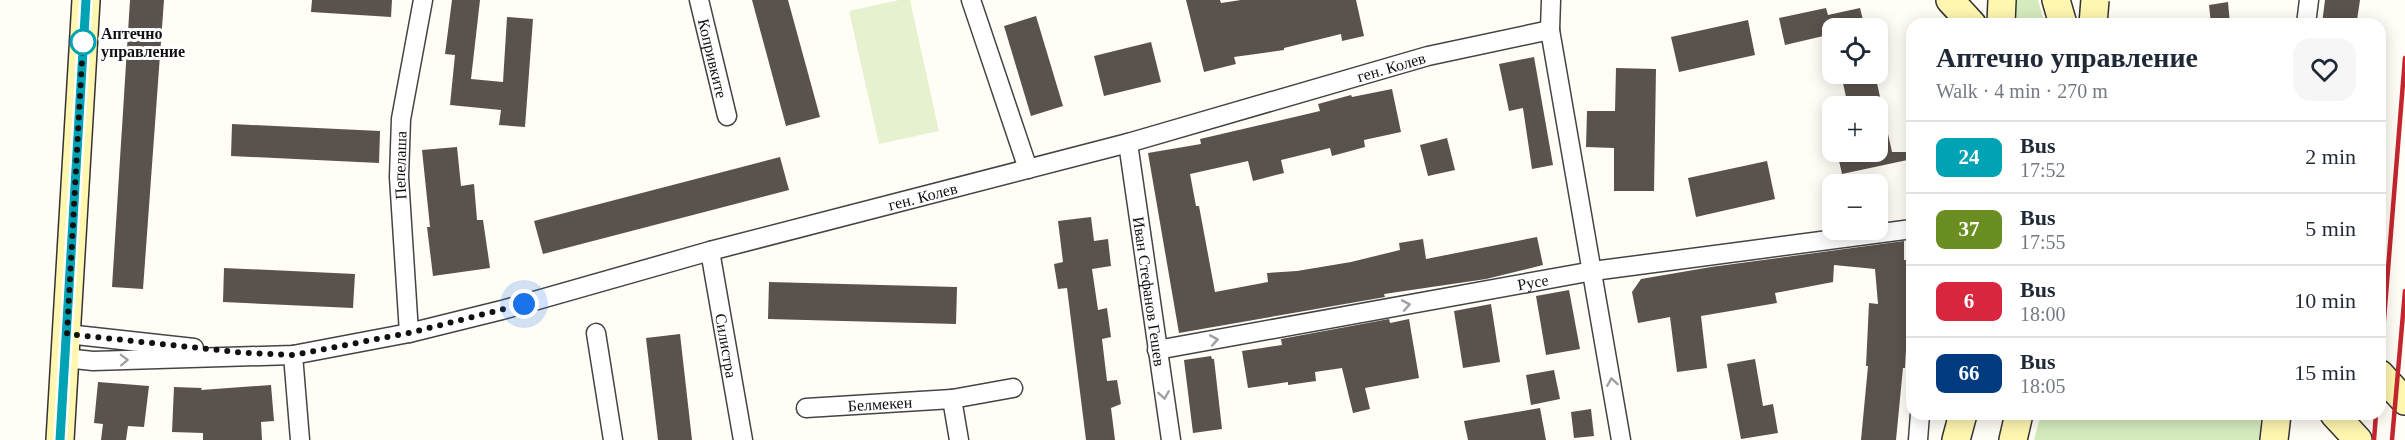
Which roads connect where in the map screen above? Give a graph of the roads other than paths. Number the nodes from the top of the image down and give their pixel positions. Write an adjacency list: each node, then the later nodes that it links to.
1 (86, 0): 27 (main road)
2 (423, 0): 25 (street, Пепелаша)
3 (699, 0): 19 (street, Копривките)
4 (970, 0): 21 (street)
5 (1551, 0): 18 (street)
6 (1950, 0): 12 (main road)
7 (2002, 0): 13 (main road)
8 (2056, 0): 14 (main road)
9 (2088, 0): 15 (main road)
10 (2096, 0): 16 (main road, bridge)
11 (2309, 0): 17 (street)
12 (1966, 18)
13 (2001, 18)
14 (2061, 18)
15 (2093, 18)
16 (2095, 18)
17 (2307, 18)
18 (1550, 30): 20 (street, ген. Колев); 24 (street)
19 (727, 116)
20 (1128, 143): 21 (street, ген. Колев); 28 (street, Иван Стефанов Гешев)
21 (1028, 169): 23 (street, ген. Колев)
22 (1906, 230): 24 (street, Русе)
23 (710, 251): 25 (street, ген. Колев); 44 (street, Силистра)
24 (1593, 272): 28 (street, Русе, one-way to 24); 47 (street, one-way to 24)
25 (409, 333): 29 (street, ген. Колев)
26 (596, 333): 43 (street)
27 (66, 346): 29 (street, ген. Колев); 41 (main road)
28 (1157, 351): 46 (street, Иван Стефанов Гешев, one-way to 46)
29 (293, 355): 42 (street)
30 (2386, 380): 33 (main road)
31 (1013, 388): 32 (street, Белмекен)
32 (952, 399): 34 (street, Белмекен); 45 (street)
33 (2405, 401)
34 (806, 408)
35 (1920, 420): 48 (street)
36 (1961, 420): 49 (main road)
37 (2020, 420): 50 (main road)
38 (2022, 420): 51 (main road)
39 (2276, 420): 52 (main road)
40 (2340, 420): 53 (main road)
41 (60, 440)
42 (300, 440)
43 (613, 440)
44 (742, 440)
45 (959, 440)
46 (1171, 440)
47 (1621, 440)
48 (1918, 440)
49 (1956, 440)
50 (2013, 440)
51 (2023, 440)
52 (2274, 440)
53 (2358, 440)

